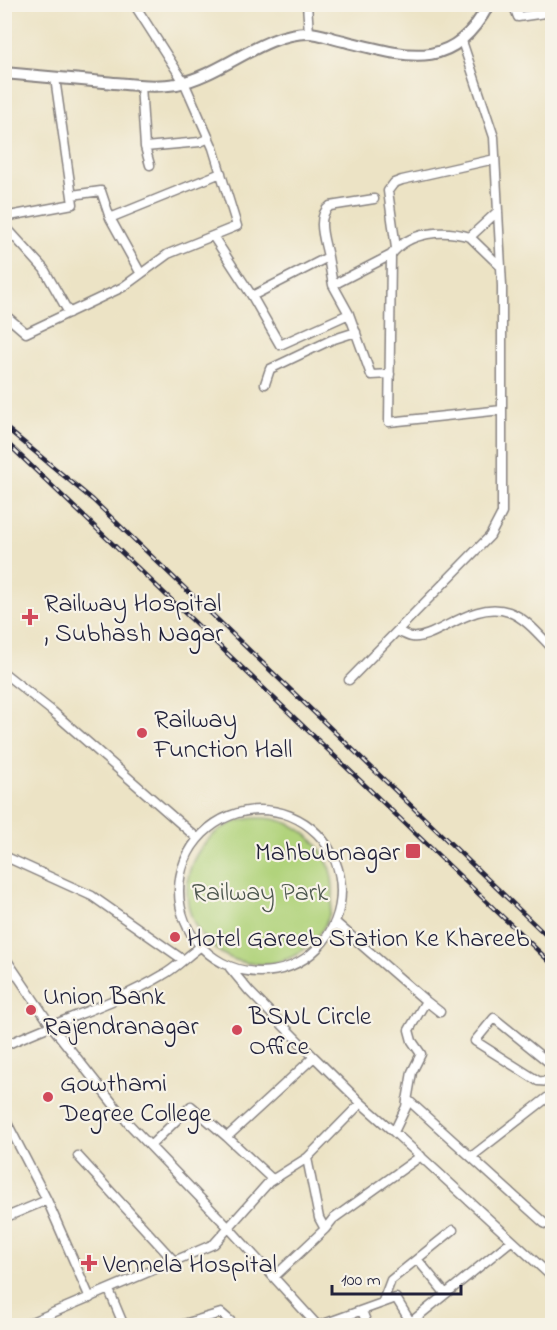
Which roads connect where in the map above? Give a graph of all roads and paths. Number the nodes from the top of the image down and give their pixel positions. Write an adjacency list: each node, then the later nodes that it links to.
1 (134, 4): 10 (street)
2 (307, 4): 6 (street)
3 (489, 4): 7 (main road)
4 (513, 4): 5 (street)
5 (552, 12)
6 (309, 33): 7 (main road); 10 (main road)
7 (462, 41): 14 (street)
8 (4, 73): 9 (main road)
9 (55, 78): 11 (main road); 17 (street)
10 (184, 82): 11 (main road); 12 (street)
11 (141, 86): 13 (street)
12 (209, 138): 13 (street); 16 (street)
13 (145, 147): 15 (street)
14 (495, 159): 19 (street); 25 (street)
15 (150, 165)
16 (221, 173): 21 (street); 23 (street)
17 (72, 195): 20 (street); 21 (street)
18 (374, 199): 26 (street)
19 (498, 211): 24 (street); 27 (street)
20 (4, 217)
21 (110, 218): 28 (street)
22 (4, 225): 31 (street)
23 (213, 236): 28 (street); 30 (street)
24 (470, 237): 25 (street); 27 (street)
25 (394, 252): 29 (street); 35 (street)
26 (328, 257): 29 (street); 30 (street)
27 (501, 267): 37 (street)
28 (141, 274): 31 (street)
29 (333, 285): 33 (street)
30 (252, 297): 33 (street)
31 (69, 313): 32 (street)
32 (4, 314)
33 (349, 314): 34 (street)
34 (356, 332): 35 (street); 36 (street)
35 (390, 374): 37 (street)
36 (265, 384)
37 (502, 410): 38 (street)
38 (399, 632): 39 (street); 41 (street)
39 (552, 648)
40 (4, 673): 42 (street)
41 (349, 680)
42 (197, 838): 44 (street); 45 (street)
43 (4, 856): 47 (street)
44 (335, 922): 48 (street); 49 (street)
45 (200, 947): 47 (street); 48 (street)
46 (4, 956): 51 (street)
47 (182, 959): 51 (street)
48 (230, 968): 53 (street)
49 (426, 1001): 50 (street); 57 (street)
50 (440, 1012)
51 (50, 1024): 52 (street); 62 (street)
52 (4, 1046)
53 (314, 1057): 58 (street); 61 (street)
54 (552, 1065): 55 (street)
55 (552, 1082)
56 (552, 1094): 65 (street)
57 (407, 1100): 60 (street); 65 (street)
58 (361, 1103): 60 (street); 66 (street)
59 (4, 1117): 68 (street)
60 (394, 1132): 64 (street)
61 (227, 1137): 62 (street); 67 (street)
62 (150, 1146): 70 (street)
63 (78, 1156): 76 (street)
64 (421, 1156): 72 (street); 74 (street)
65 (471, 1157): 71 (street)
66 (307, 1158): 67 (street); 72 (street)
67 (272, 1179): 70 (street)
68 (47, 1200): 69 (street); 81 (street)
69 (4, 1218)
70 (232, 1224): 76 (street); 77 (street)
71 (552, 1227)
72 (325, 1229): 77 (street)
73 (453, 1230): 75 (street)
74 (511, 1241): 78 (street); 80 (street)
75 (417, 1259): 80 (street); 82 (street)
76 (174, 1262): 79 (street)
77 (274, 1277): 90 (street)
78 (552, 1277)
79 (109, 1290): 81 (street); 87 (street)
80 (445, 1293): 85 (street)
81 (90, 1298): 86 (street)
82 (383, 1301): 83 (street); 85 (street)
83 (362, 1311): 90 (street); 91 (street)
84 (187, 1324): 88 (street); 89 (street)
85 (412, 1324)
86 (22, 1326)
87 (124, 1326)
88 (177, 1326)
89 (236, 1326)
90 (318, 1326)
91 (368, 1326)

